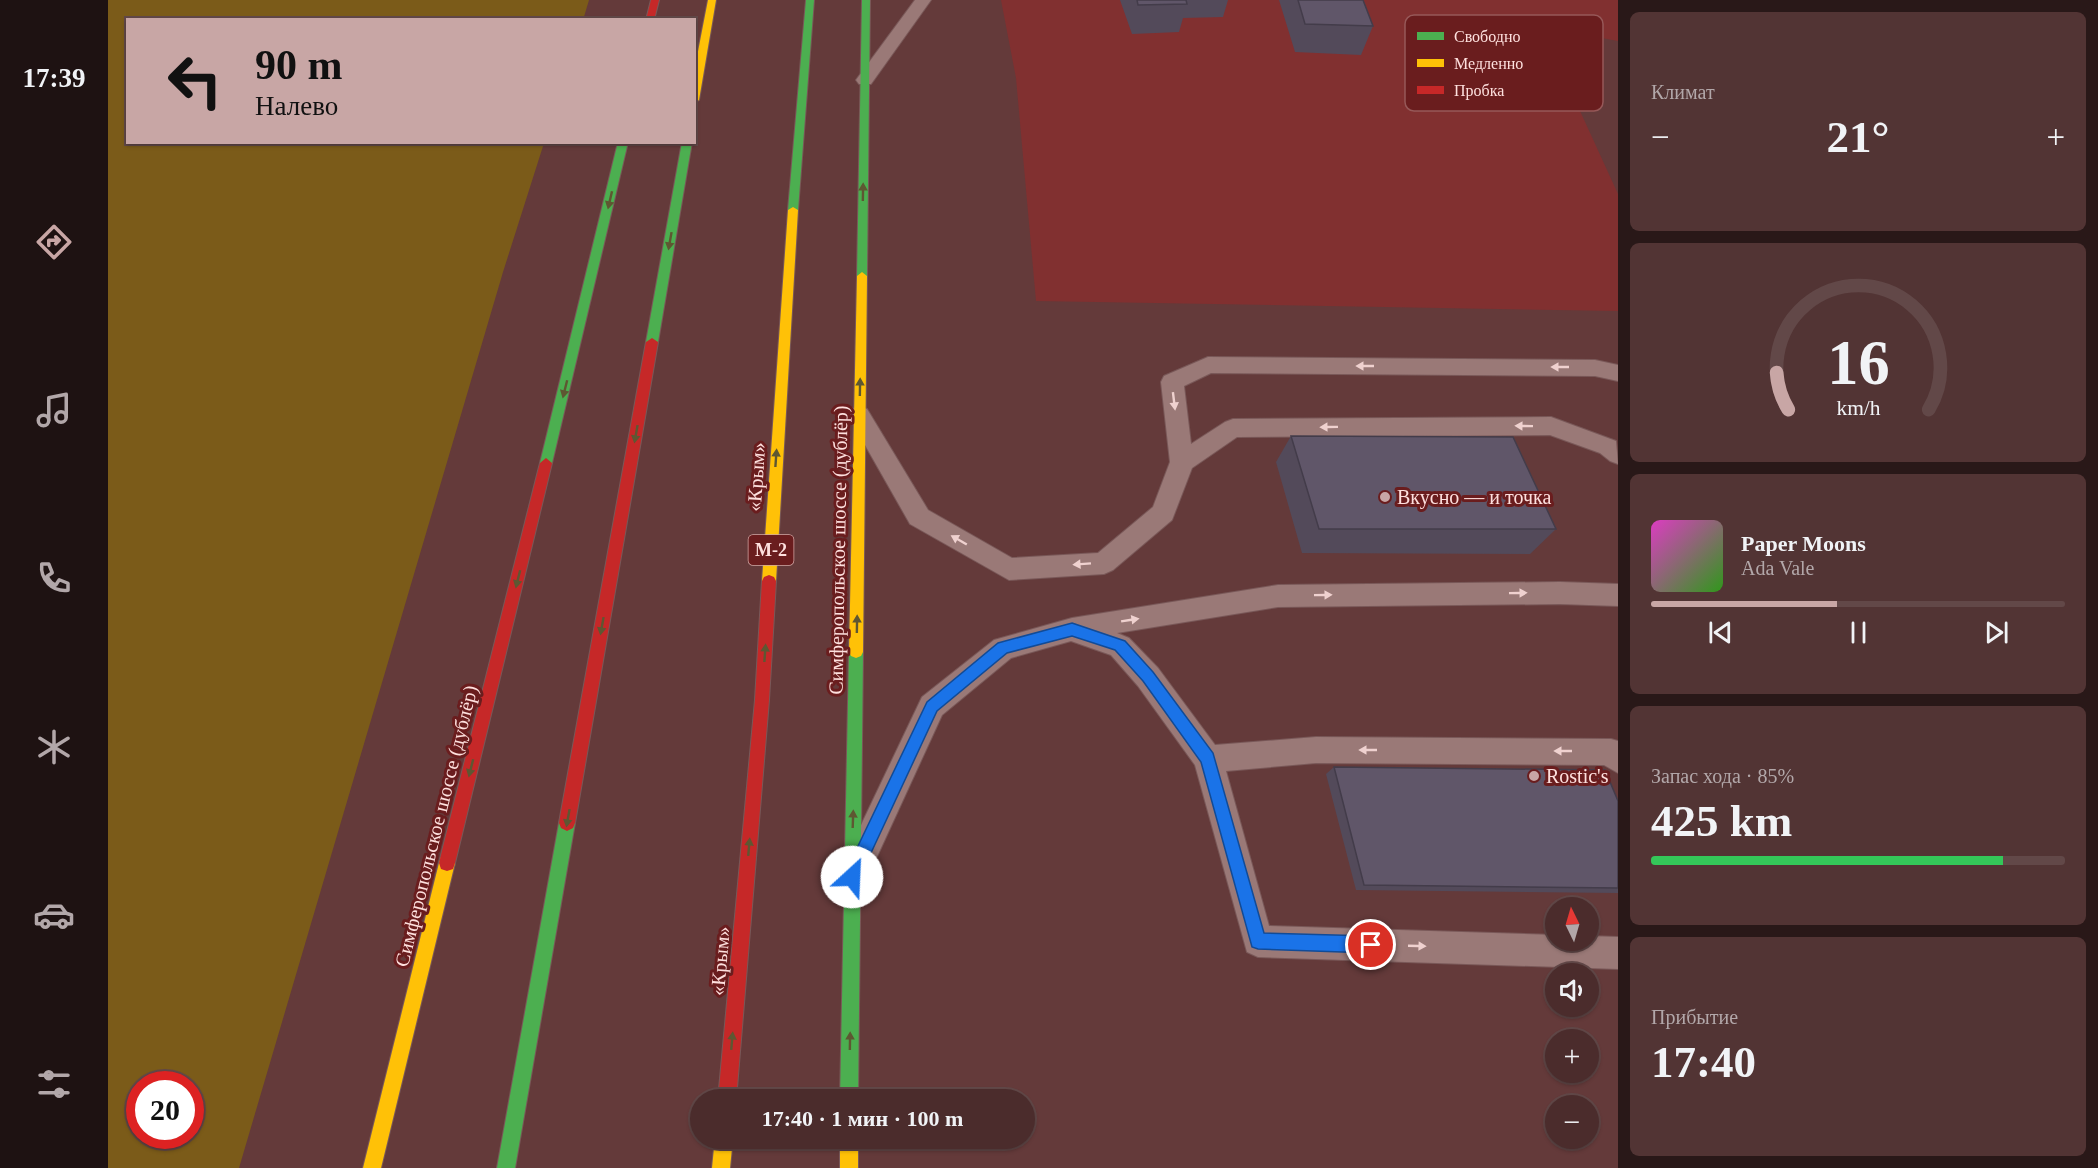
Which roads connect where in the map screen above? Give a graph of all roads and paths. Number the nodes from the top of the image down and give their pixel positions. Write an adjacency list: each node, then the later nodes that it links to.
1 (655, 0): 6 (main road)
2 (712, 0): 8 (main road)
3 (810, 0): 21 (main road, «Крым» / М-2, one-way to 3)
4 (866, 0): 7 (main road, Симферопольское шоссе (дублёр))
5 (923, 0): 7 (lane)
6 (650, 18)
7 (865, 80): 12 (main road, Симферопольское шоссе (дублёр), one-way to 7)
8 (696, 89)
9 (623, 144): 25 (main road, Симферопольское шоссе (дублёр), one-way to 25)
10 (687, 144): 26 (main road, one-way to 26)
11 (1618, 373): 14 (lane, one-way to 14)
12 (859, 415): 14 (lane, one-way to 12); 19 (main road, Симферопольское шоссе (дублёр), one-way to 12)
13 (1618, 455): 14 (lane, one-way to 14)
14 (1182, 462)
15 (1618, 595): 16 (lane, one-way to 15)
16 (1072, 629): 17 (lane); 19 (lane)
17 (1208, 759): 18 (lane, one-way to 17); 20 (lane, one-way to 20)
18 (1618, 759)
19 (852, 877): 22 (main road, Симферопольское шоссе (дублёр), one-way to 19)
20 (1618, 953)
21 (728, 1089)
22 (849, 1089)
23 (723, 1149): 27 (main road)
24 (849, 1149): 28 (main road)
25 (372, 1168)
26 (506, 1168)
27 (722, 1168)
28 (849, 1168)

